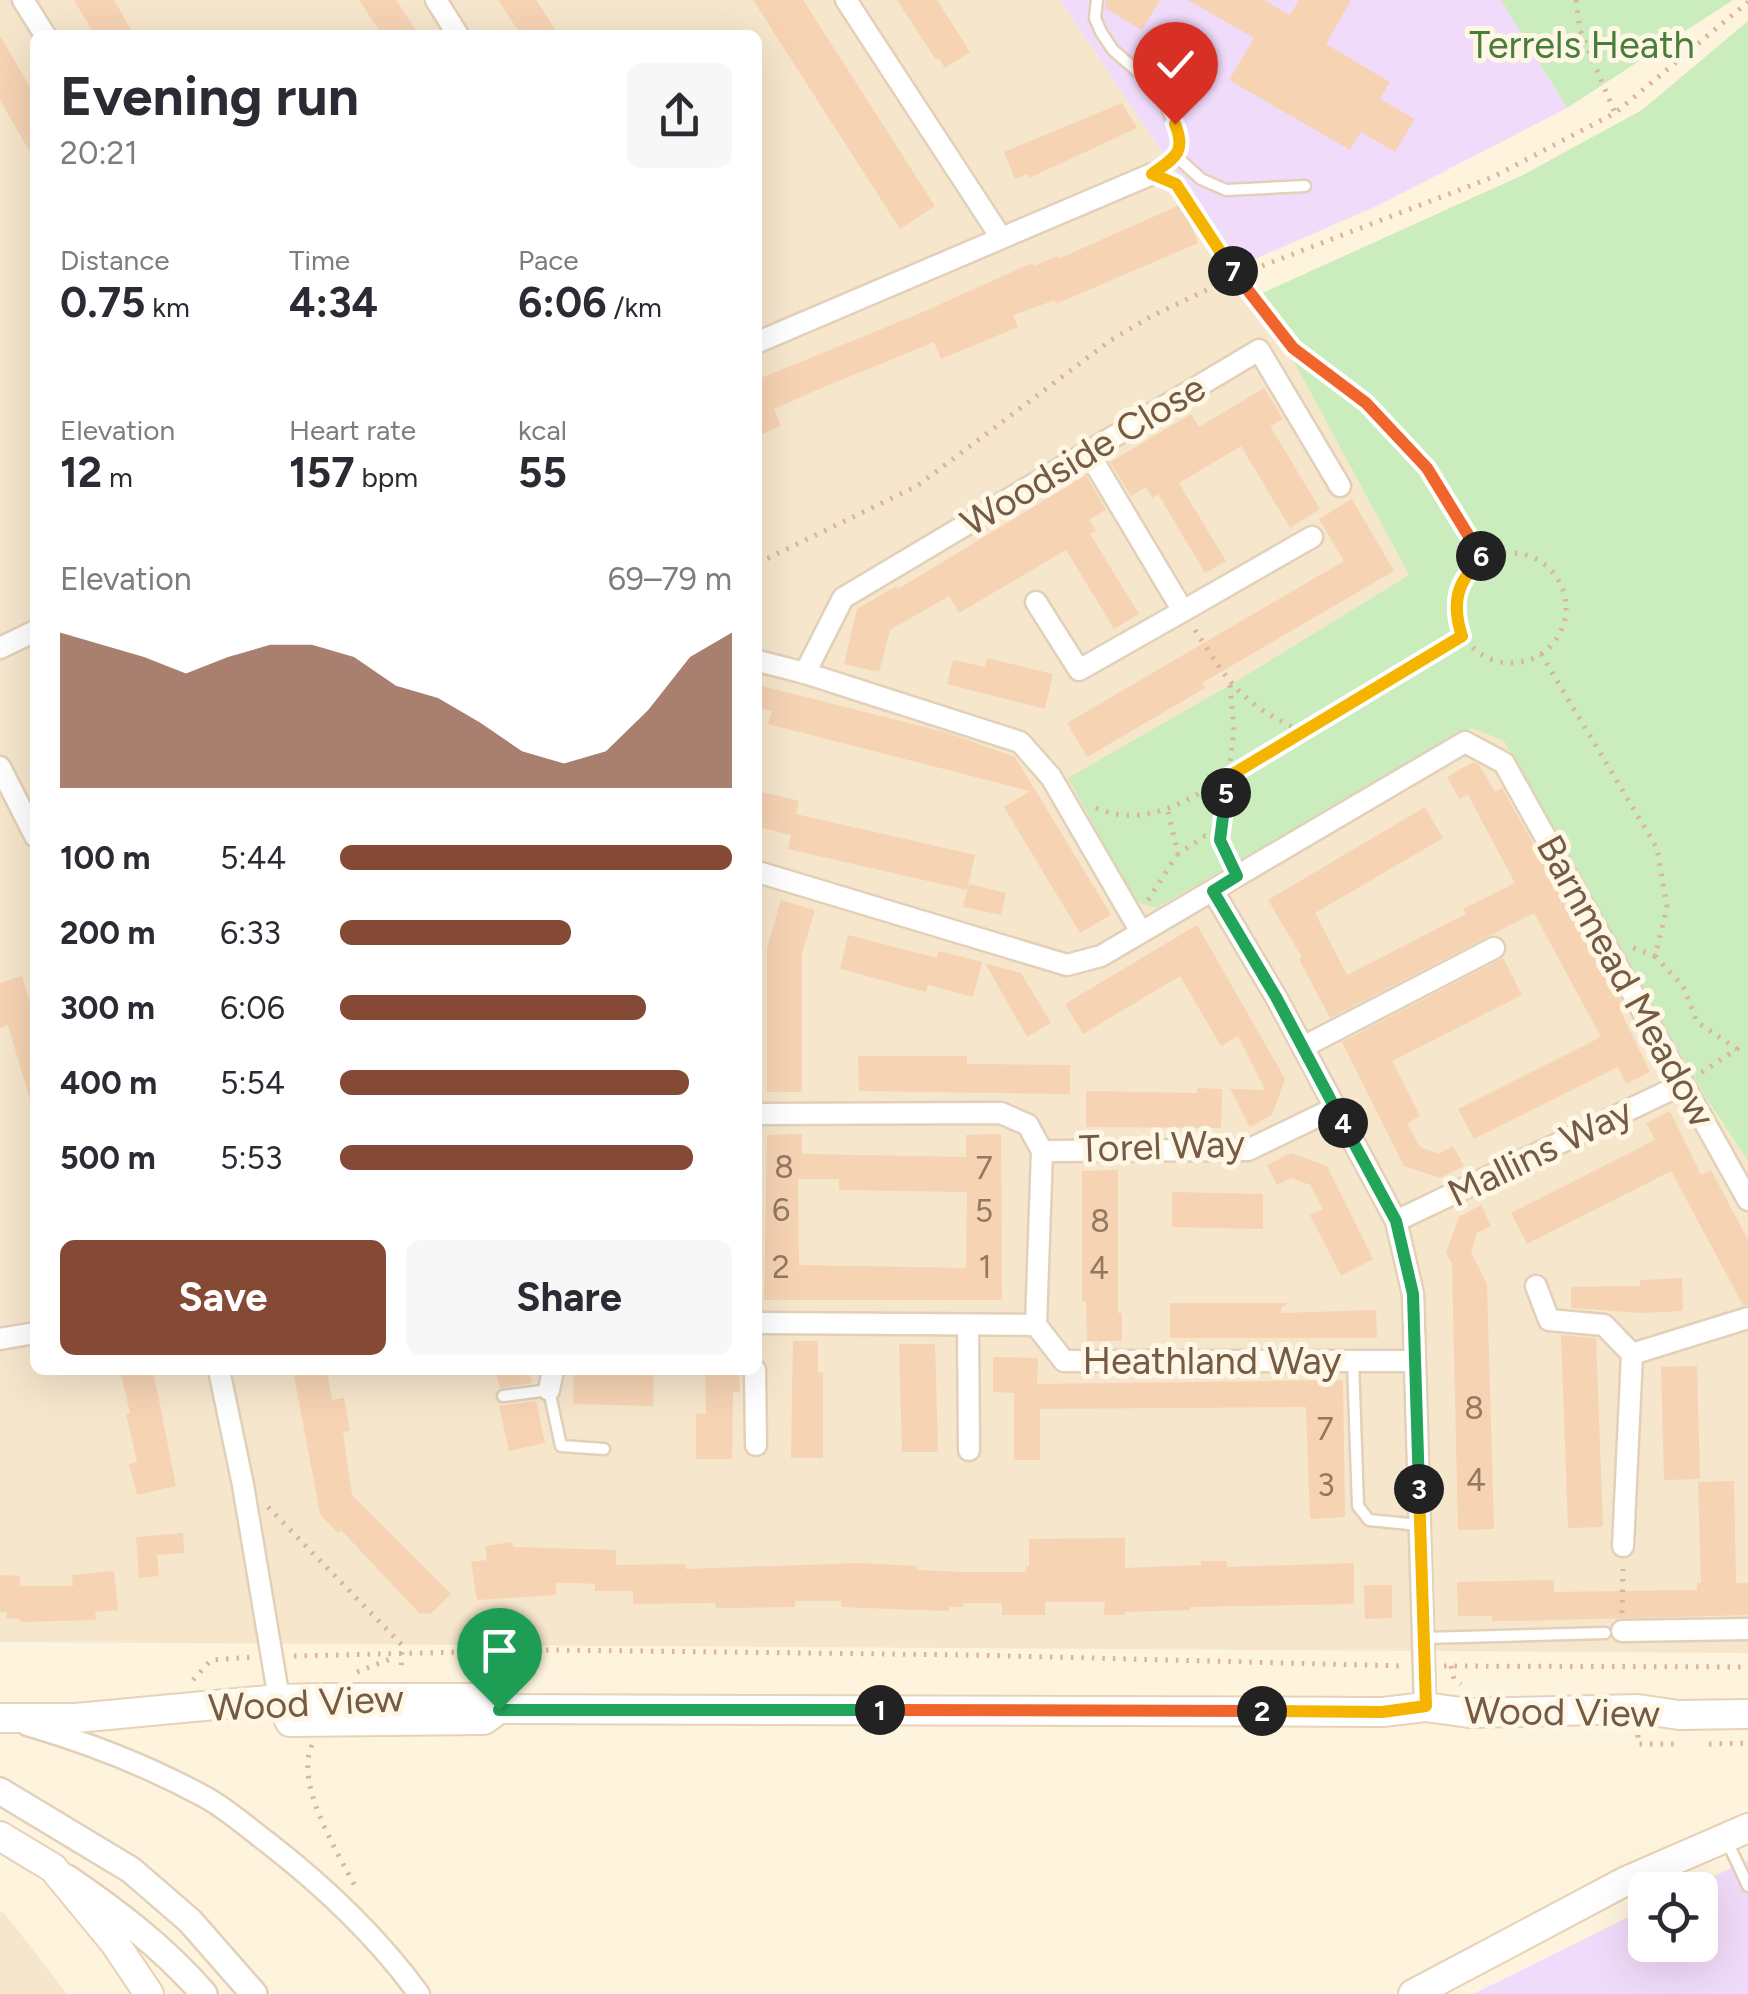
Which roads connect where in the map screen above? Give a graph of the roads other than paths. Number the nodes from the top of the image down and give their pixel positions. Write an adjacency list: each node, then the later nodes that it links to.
1 (24, 0): 5 (street)
2 (436, 0): 6 (street)
3 (846, 0): 10 (street)
4 (1096, 0): 7 (lane)
5 (42, 30)
6 (455, 30)
7 (1176, 156): 8 (lane); 9 (lane)
8 (1152, 174): 10 (street)
9 (1305, 186)
10 (1000, 236): 11 (street)
11 (762, 340)
12 (1088, 452): 13 (street, Woodside Close); 16 (street); 20 (street, Woodside Close)
13 (1340, 486)
14 (1312, 536): 16 (street)
15 (1036, 602): 16 (street)
16 (1183, 611)
17 (30, 634): 18 (street)
18 (0, 648)
19 (762, 661): 20 (street)
20 (805, 672): 25 (street)
21 (0, 767): 22 (street)
22 (30, 826)
23 (762, 873): 25 (street)
24 (1213, 891): 25 (street); 27 (street); 28 (street, Barnmead Meadow)
25 (1141, 932)
26 (1494, 948): 27 (street)
27 (1303, 1048): 29 (street)
28 (1684, 1084): 32 (street, Barnmead Meadow); 33 (street, Mallins Way)
29 (1335, 1108): 31 (street, Torel Way); 33 (street)
30 (762, 1114): 31 (street)
31 (1042, 1151): 37 (street)
32 (1748, 1200)
33 (1396, 1221): 43 (street)
34 (1536, 1286): 41 (street)
35 (1748, 1318): 41 (street)
36 (762, 1324): 38 (street, Heathland Way)
37 (1036, 1325): 38 (street, Heathland Way); 42 (street, Heathland Way)
38 (968, 1326): 50 (street)
39 (30, 1333): 40 (street)
40 (0, 1338)
41 (1632, 1354): 52 (street)
42 (1352, 1361): 43 (street, Heathland Way); 51 (lane)
43 (1414, 1361): 51 (street)
44 (221, 1375): 56 (street)
45 (755, 1375): 48 (street)
46 (551, 1380): 47 (lane); 49 (lane)
47 (503, 1396)
48 (756, 1446)
49 (604, 1450)
50 (969, 1450)
51 (1420, 1526): 55 (street)
52 (1623, 1546)
53 (1748, 1629): 54 (street)
54 (1613, 1632): 55 (lane)
55 (1424, 1638): 57 (street)
56 (279, 1698): 58 (main road, Wood View); 58 (main road); 60 (main road, Wood View)
57 (1426, 1706): 58 (main road, Wood View); 59 (main road, Wood View)
58 (499, 1710)
59 (1748, 1714)
60 (3, 1718): 69 (street)
61 (0, 1791): 68 (street)
62 (1737, 1833): 65 (lane); 70 (main road)
63 (0, 1836): 64 (main road)
64 (54, 1868): 66 (main road); 67 (street)
65 (1748, 1886)
66 (149, 1994)
67 (204, 1994)
68 (254, 1994)
69 (419, 1994)
70 (1413, 1994)

